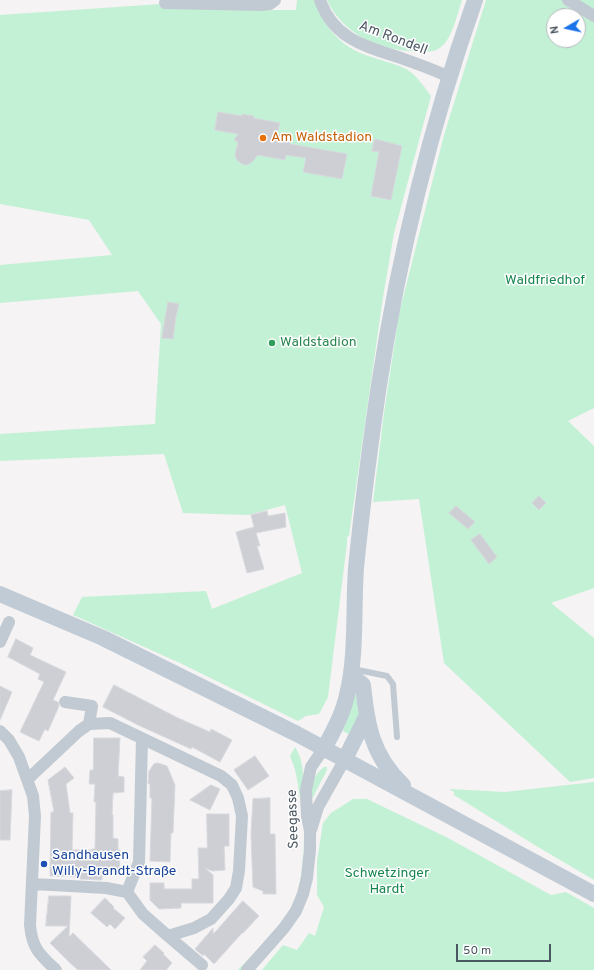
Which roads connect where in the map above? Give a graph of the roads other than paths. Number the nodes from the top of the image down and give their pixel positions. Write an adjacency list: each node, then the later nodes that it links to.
1 (275, 0): 5 (street)
2 (320, 0): 7 (street, Am Rondell)
3 (475, 0): 7 (main road)
4 (568, 0): 6 (street)
5 (164, 3)
6 (594, 16)
7 (449, 77): 11 (main road)
8 (0, 594): 18 (main road)
9 (9, 622): 10 (street)
10 (0, 642)
11 (351, 672): 13 (main road); 16 (lane); 18 (main road)
12 (65, 702): 14 (street)
13 (366, 717): 19 (main road); 21 (main road)
14 (89, 724): 17 (street); 20 (street)
15 (0, 732): 20 (street)
16 (397, 737)
17 (142, 738): 24 (street); 26 (street)
18 (324, 748): 19 (main road); 22 (street, Seegasse)
19 (345, 759): 21 (main road); 22 (street)
20 (28, 779): 23 (street)
21 (416, 797): 25 (main road)
22 (310, 831): 29 (street, Seegasse)
23 (33, 884): 24 (street); 28 (street)
24 (127, 892): 26 (street)
25 (594, 894)
26 (168, 936): 27 (street)
27 (202, 965)
28 (56, 970)
29 (247, 970)

